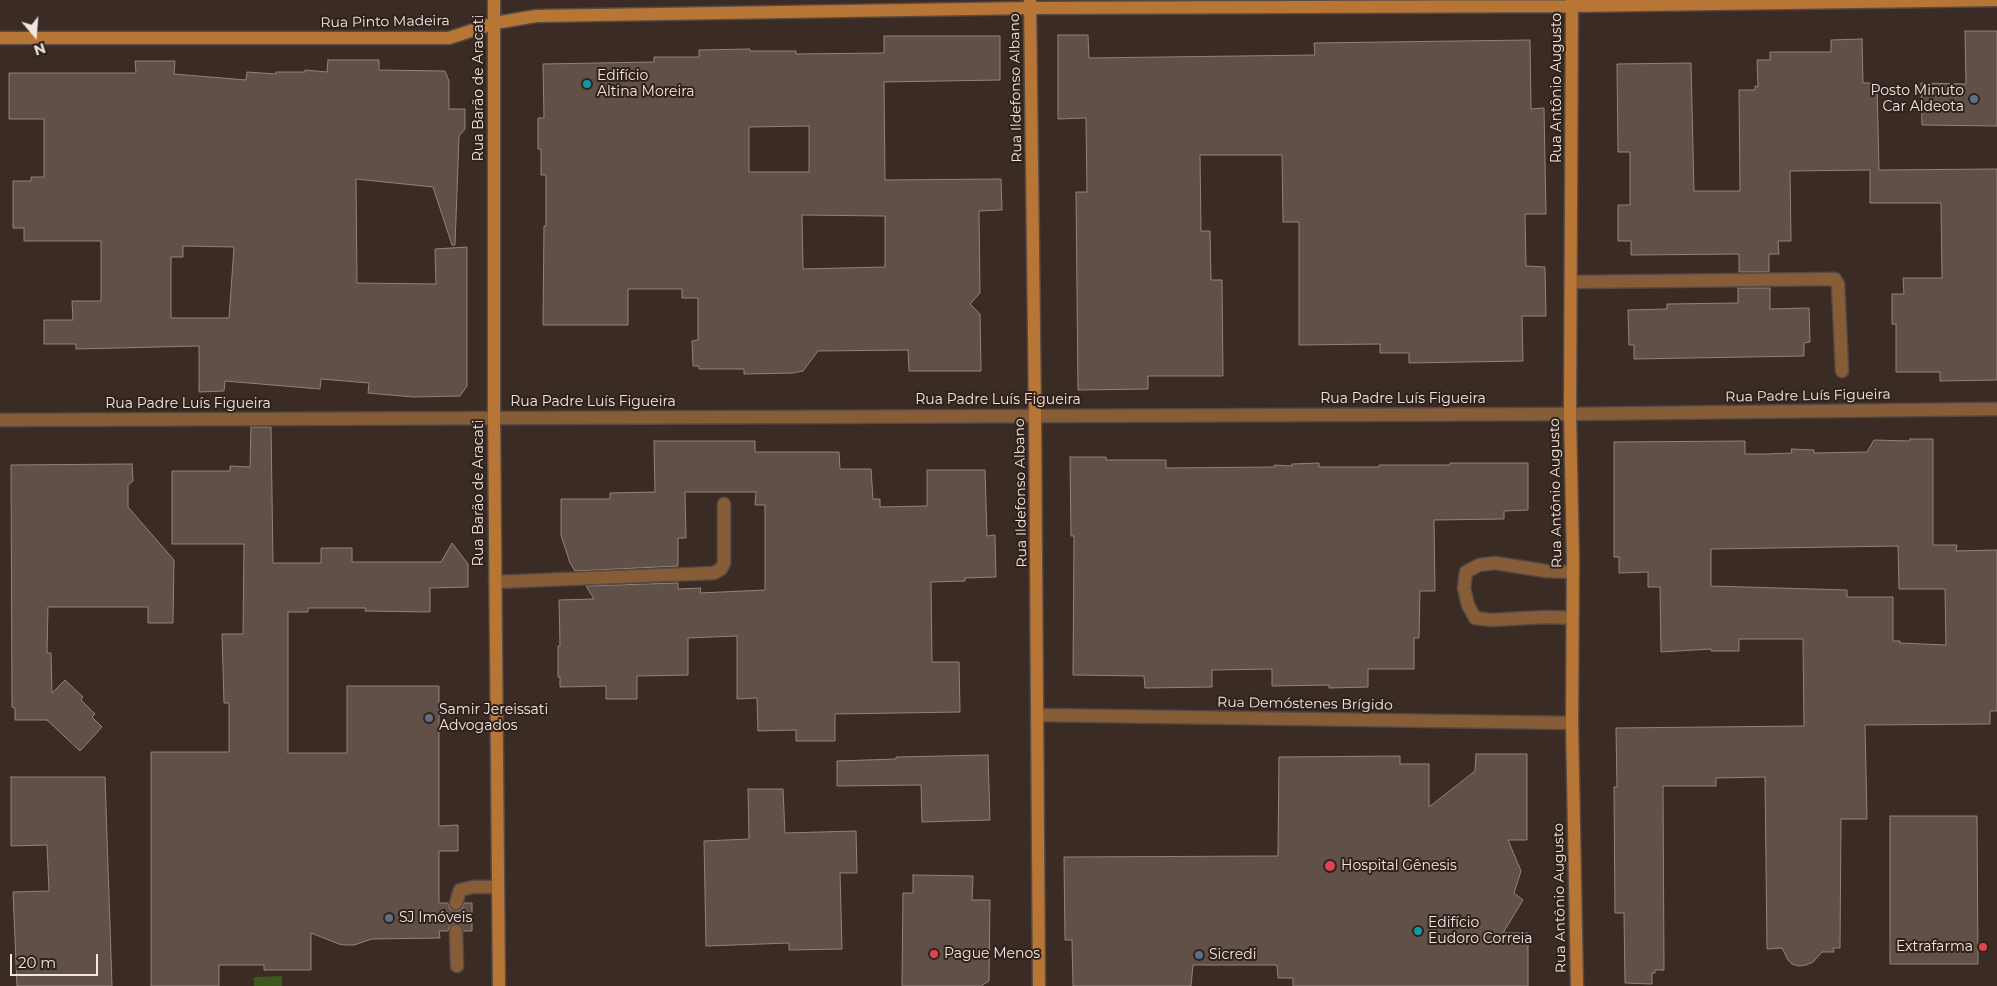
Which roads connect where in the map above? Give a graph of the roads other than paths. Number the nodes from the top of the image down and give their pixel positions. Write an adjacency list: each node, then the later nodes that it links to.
1 (494, 0): 5 (street, Rua Barão de Aracati)
2 (1997, 0): 3 (street, Rua Pinto Madeira)
3 (1572, 3): 4 (street, Rua Pinto Madeira); 7 (street, Rua Antônio Augusto)
4 (1030, 4): 5 (street, Rua Pinto Madeira); 10 (street, Rua Ildefonso Albano)
5 (495, 23): 6 (street, Rua Pinto Madeira); 12 (street, Rua Barão de Aracati)
6 (0, 38)
7 (1571, 282): 8 (street); 11 (street, Rua Antônio Augusto)
8 (1842, 371)
9 (1997, 409): 11 (street, Rua Padre Luís Figueira)
10 (1035, 414): 11 (street, Rua Padre Luís Figueira); 12 (street, Rua Padre Luís Figueira); 18 (street, Rua Ildefonso Albano)
11 (1570, 414): 15 (street, Rua Antônio Augusto)
12 (494, 418): 13 (street, Rua Padre Luís Figueira); 16 (street, Rua Barão de Aracati)
13 (0, 420)
14 (724, 504): 16 (street)
15 (1572, 572): 17 (street, Rua Antônio Augusto); 17 (street)
16 (495, 582): 20 (street, Rua Barão de Aracati)
17 (1572, 618): 19 (street, Rua Antônio Augusto)
18 (1038, 715): 19 (street, Rua Demóstenes Brígido); 25 (street, Rua Ildefonso Albano)
19 (1572, 723): 26 (street, Rua Antônio Augusto)
20 (498, 887): 21 (street); 24 (street, Rua Barão de Aracati)
21 (456, 903)
22 (456, 931): 23 (street)
23 (457, 966)
24 (499, 986)
25 (1039, 986)
26 (1577, 986)

